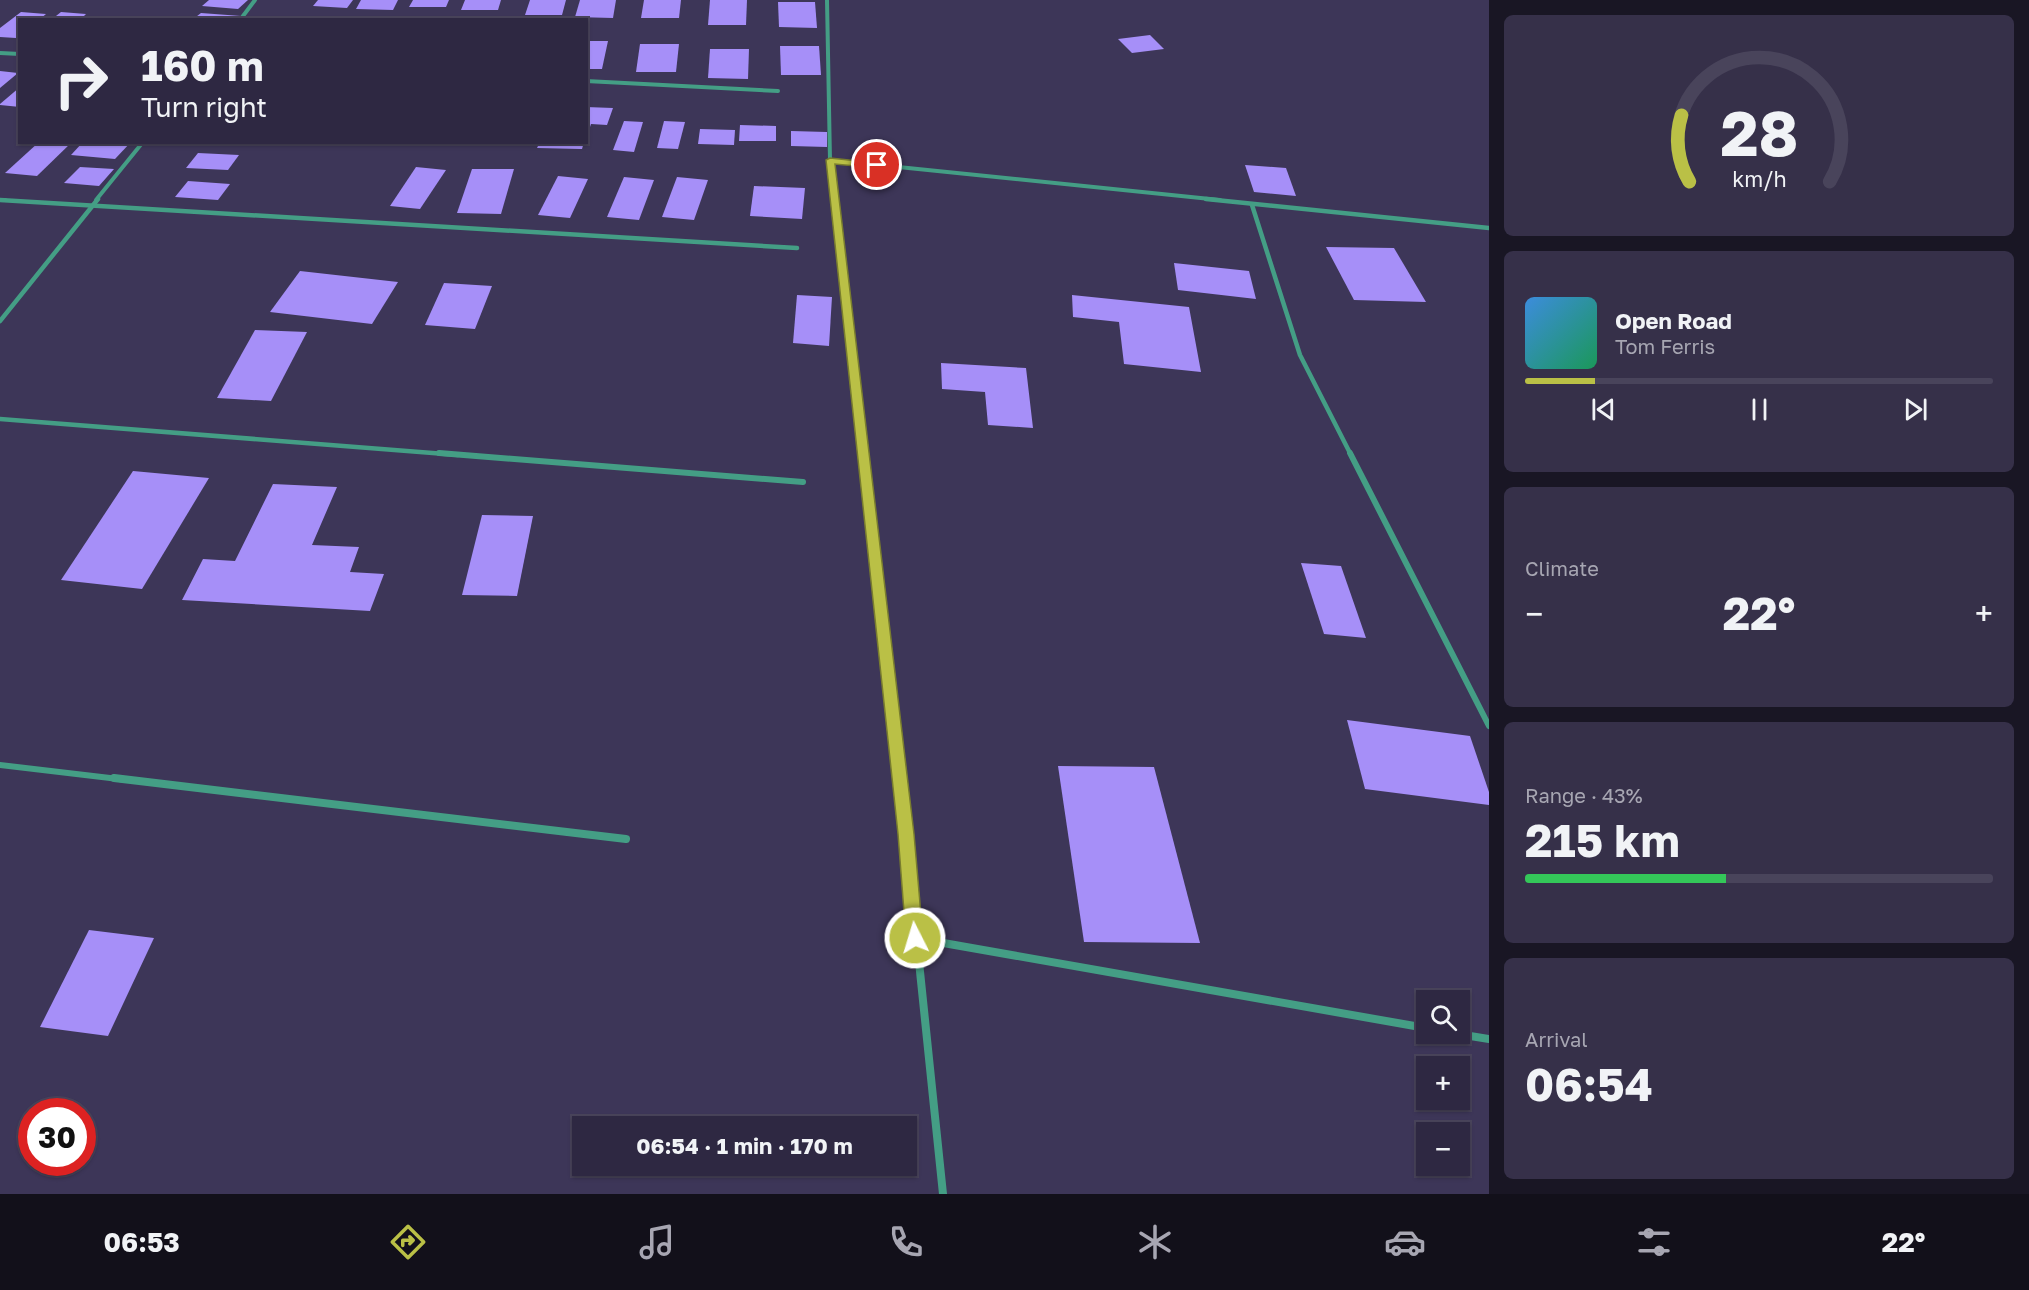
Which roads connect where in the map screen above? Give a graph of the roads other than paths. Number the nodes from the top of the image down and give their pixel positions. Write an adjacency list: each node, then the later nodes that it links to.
1 (255, 0): 3 (street)
2 (826, 0): 9 (street)
3 (242, 18)
4 (0, 53): 5 (street)
5 (18, 54)
6 (588, 81): 7 (street)
7 (778, 90)
8 (141, 144): 12 (street)
9 (830, 160): 11 (street); 21 (street)
10 (0, 200): 12 (street)
11 (1252, 205): 13 (street); 18 (street)
12 (93, 206): 14 (street); 15 (street)
13 (1489, 228)
14 (797, 248)
15 (0, 321)
16 (0, 419): 17 (street)
17 (803, 482)
18 (1489, 726)
19 (0, 765): 20 (street)
20 (626, 839)
21 (915, 938): 22 (street); 25 (street)
22 (1416, 1026)
23 (1470, 1036): 24 (street)
24 (1489, 1039)
25 (943, 1194)

